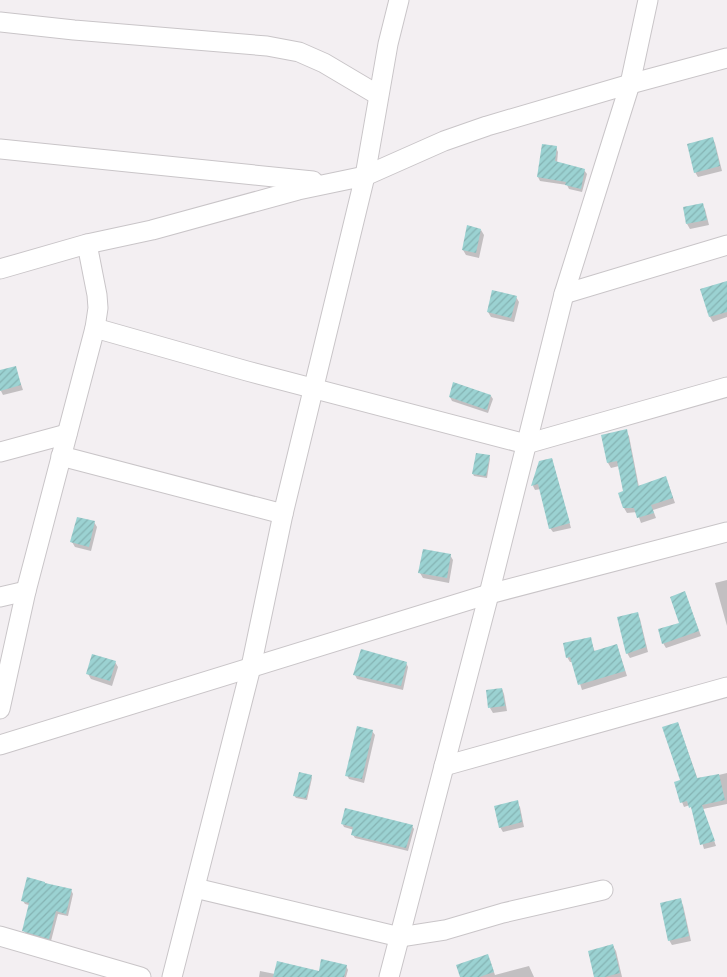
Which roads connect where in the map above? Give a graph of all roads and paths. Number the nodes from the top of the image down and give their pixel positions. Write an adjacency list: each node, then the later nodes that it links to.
1 (399, 0): 6 (street)
2 (648, 0): 5 (street)
3 (0, 22): 6 (street)
4 (727, 58): 5 (street)
5 (630, 84): 8 (street); 13 (street)
6 (378, 96): 8 (street)
7 (0, 149): 9 (street)
8 (365, 176): 9 (street); 16 (street)
9 (331, 183): 10 (street)
10 (87, 244): 12 (street); 14 (street)
11 (727, 245): 13 (street)
12 (0, 268)
13 (564, 294): 18 (street)
14 (95, 328): 16 (street); 17 (street)
15 (727, 387): 18 (street)
16 (315, 389): 18 (street); 21 (street)
17 (67, 434): 19 (street); 20 (street)
18 (526, 444): 24 (street)
19 (0, 452)
20 (60, 456): 21 (street); 23 (street)
21 (284, 514): 26 (street)
22 (727, 532): 24 (street)
23 (26, 591): 25 (street); 28 (street)
24 (489, 594): 26 (street); 30 (street)
25 (0, 597)
26 (251, 667): 29 (street); 31 (street)
27 (727, 687): 30 (street)
28 (0, 709)
29 (0, 745)
30 (444, 766): 34 (street)
31 (195, 888): 34 (street); 36 (street)
32 (603, 890): 34 (street)
33 (0, 936): 35 (street)
34 (400, 937): 37 (street)
35 (141, 977)
36 (172, 977)
37 (389, 977)

